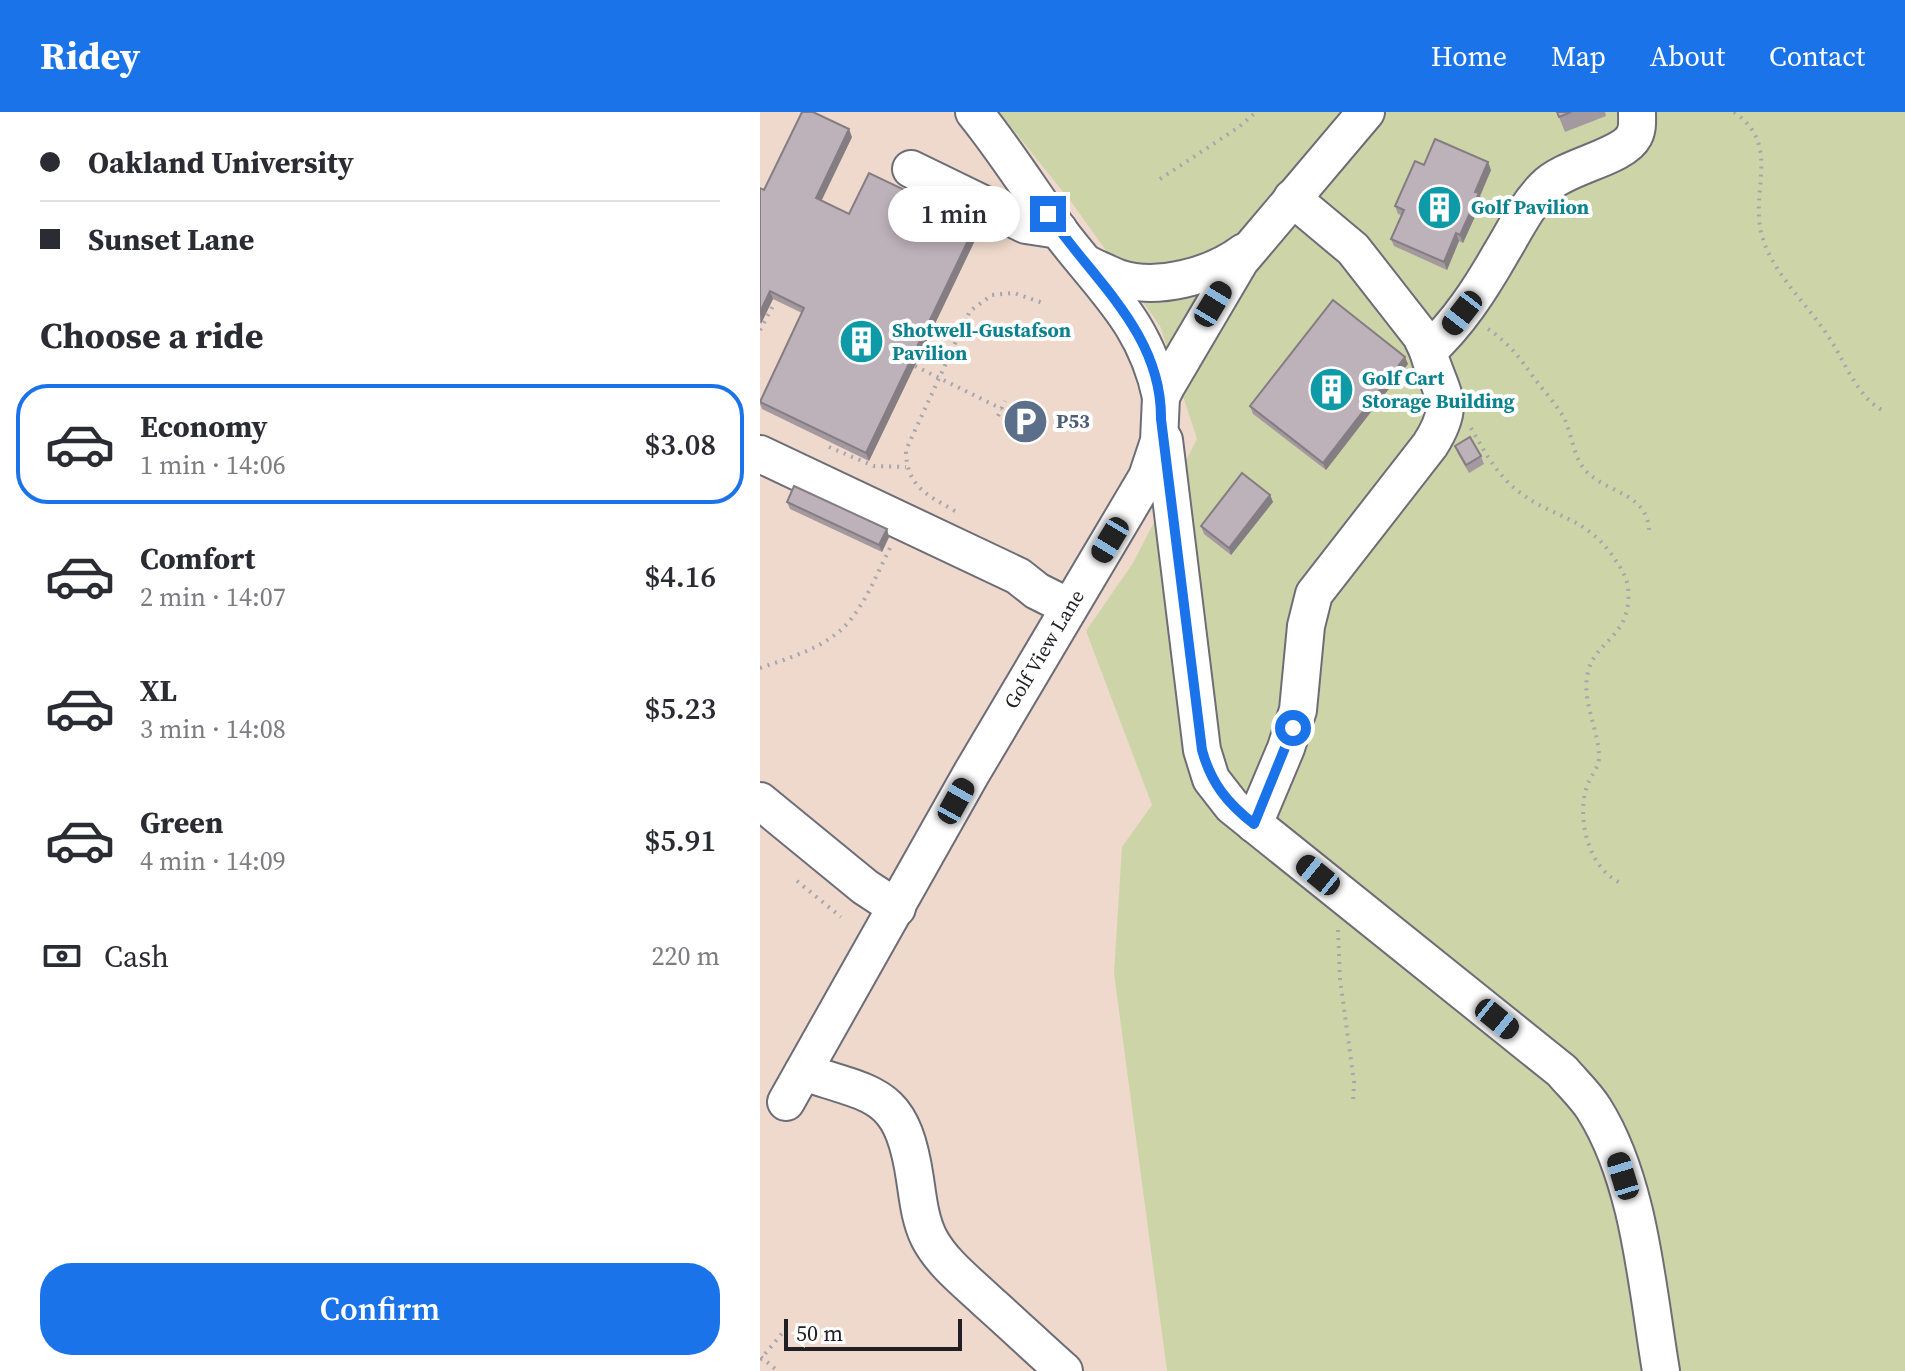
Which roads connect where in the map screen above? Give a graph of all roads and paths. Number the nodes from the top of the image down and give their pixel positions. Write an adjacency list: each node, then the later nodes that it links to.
1 (974, 112): 9 (street)
2 (1256, 112): 7 (path)
3 (1366, 112): 8 (street, Golf View Lane)
4 (1637, 112): 14 (street)
5 (1734, 112): 23 (path)
6 (911, 169): 9 (street)
7 (1160, 179)
8 (1292, 198): 10 (street, Golf View Lane); 16 (street)
9 (1059, 230): 11 (street)
10 (1253, 243): 11 (street); 21 (street, Golf View Lane)
11 (1087, 265): 21 (street)
12 (1043, 303): 18 (path)
13 (774, 304): 15 (path)
14 (1462, 313): 16 (street); 30 (path)
15 (760, 330)
16 (1428, 351): 19 (street)
17 (915, 366): 18 (path)
18 (941, 379): 22 (path); 27 (path)
19 (1445, 395): 36 (street); 38 (path)
20 (1005, 401): 22 (path)
21 (1161, 408): 29 (street, Golf View Lane); 31 (street)
22 (1002, 409): 24 (path)
23 (1882, 410)
24 (998, 416)
25 (829, 447): 27 (path)
26 (760, 454): 33 (street)
27 (906, 467): 28 (path)
28 (961, 514)
29 (1123, 517): 31 (street); 33 (street, Golf View Lane)
30 (1649, 536)
31 (1176, 538): 36 (street)
32 (890, 548): 34 (path)
33 (1069, 607): 40 (street, Golf View Lane)
34 (760, 668)
35 (760, 801): 40 (street)
36 (1254, 824): 39 (street)
37 (797, 881): 41 (path)
38 (1621, 883)
39 (1339, 892): 42 (path); 47 (street)
40 (897, 908): 46 (street, Golf View Lane)
41 (841, 917)
42 (1353, 1102)
43 (784, 1331): 44 (path)
44 (761, 1358): 45 (path)
45 (778, 1371)
46 (1064, 1371)
47 (1661, 1371)

